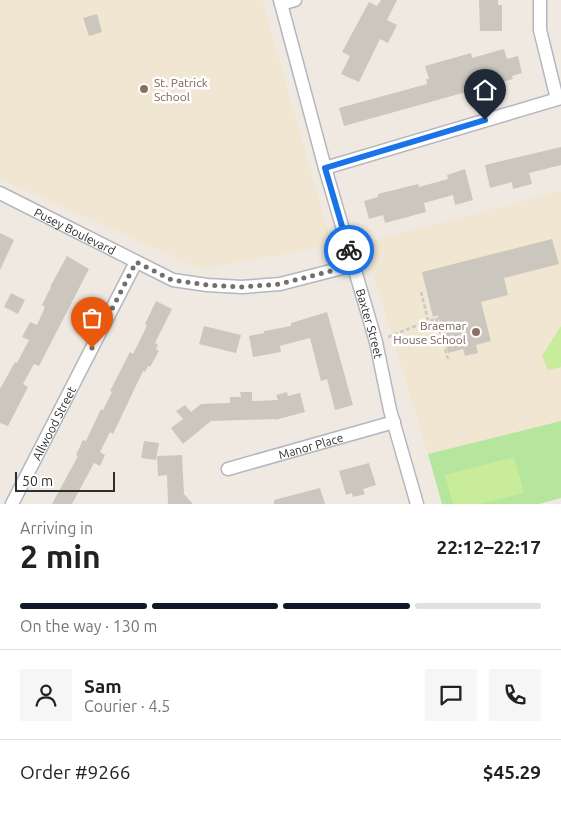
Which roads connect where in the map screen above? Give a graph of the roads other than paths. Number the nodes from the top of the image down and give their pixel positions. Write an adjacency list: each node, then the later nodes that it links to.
1 (295, 0): 3 (street)
2 (540, 0): 4 (street)
3 (280, 2): 5 (street, Baxter Street)
4 (559, 98): 5 (street)
5 (325, 168): 8 (street, Baxter Street)
6 (0, 193): 7 (street, Pusey Boulevard)
7 (136, 262): 8 (street, Pusey Boulevard); 11 (street, Allwood Street)
8 (354, 265): 9 (street, Baxter Street)
9 (394, 422): 10 (street, Manor Place); 12 (street, Baxter Street)
10 (228, 469)
11 (12, 504)
12 (417, 504)

